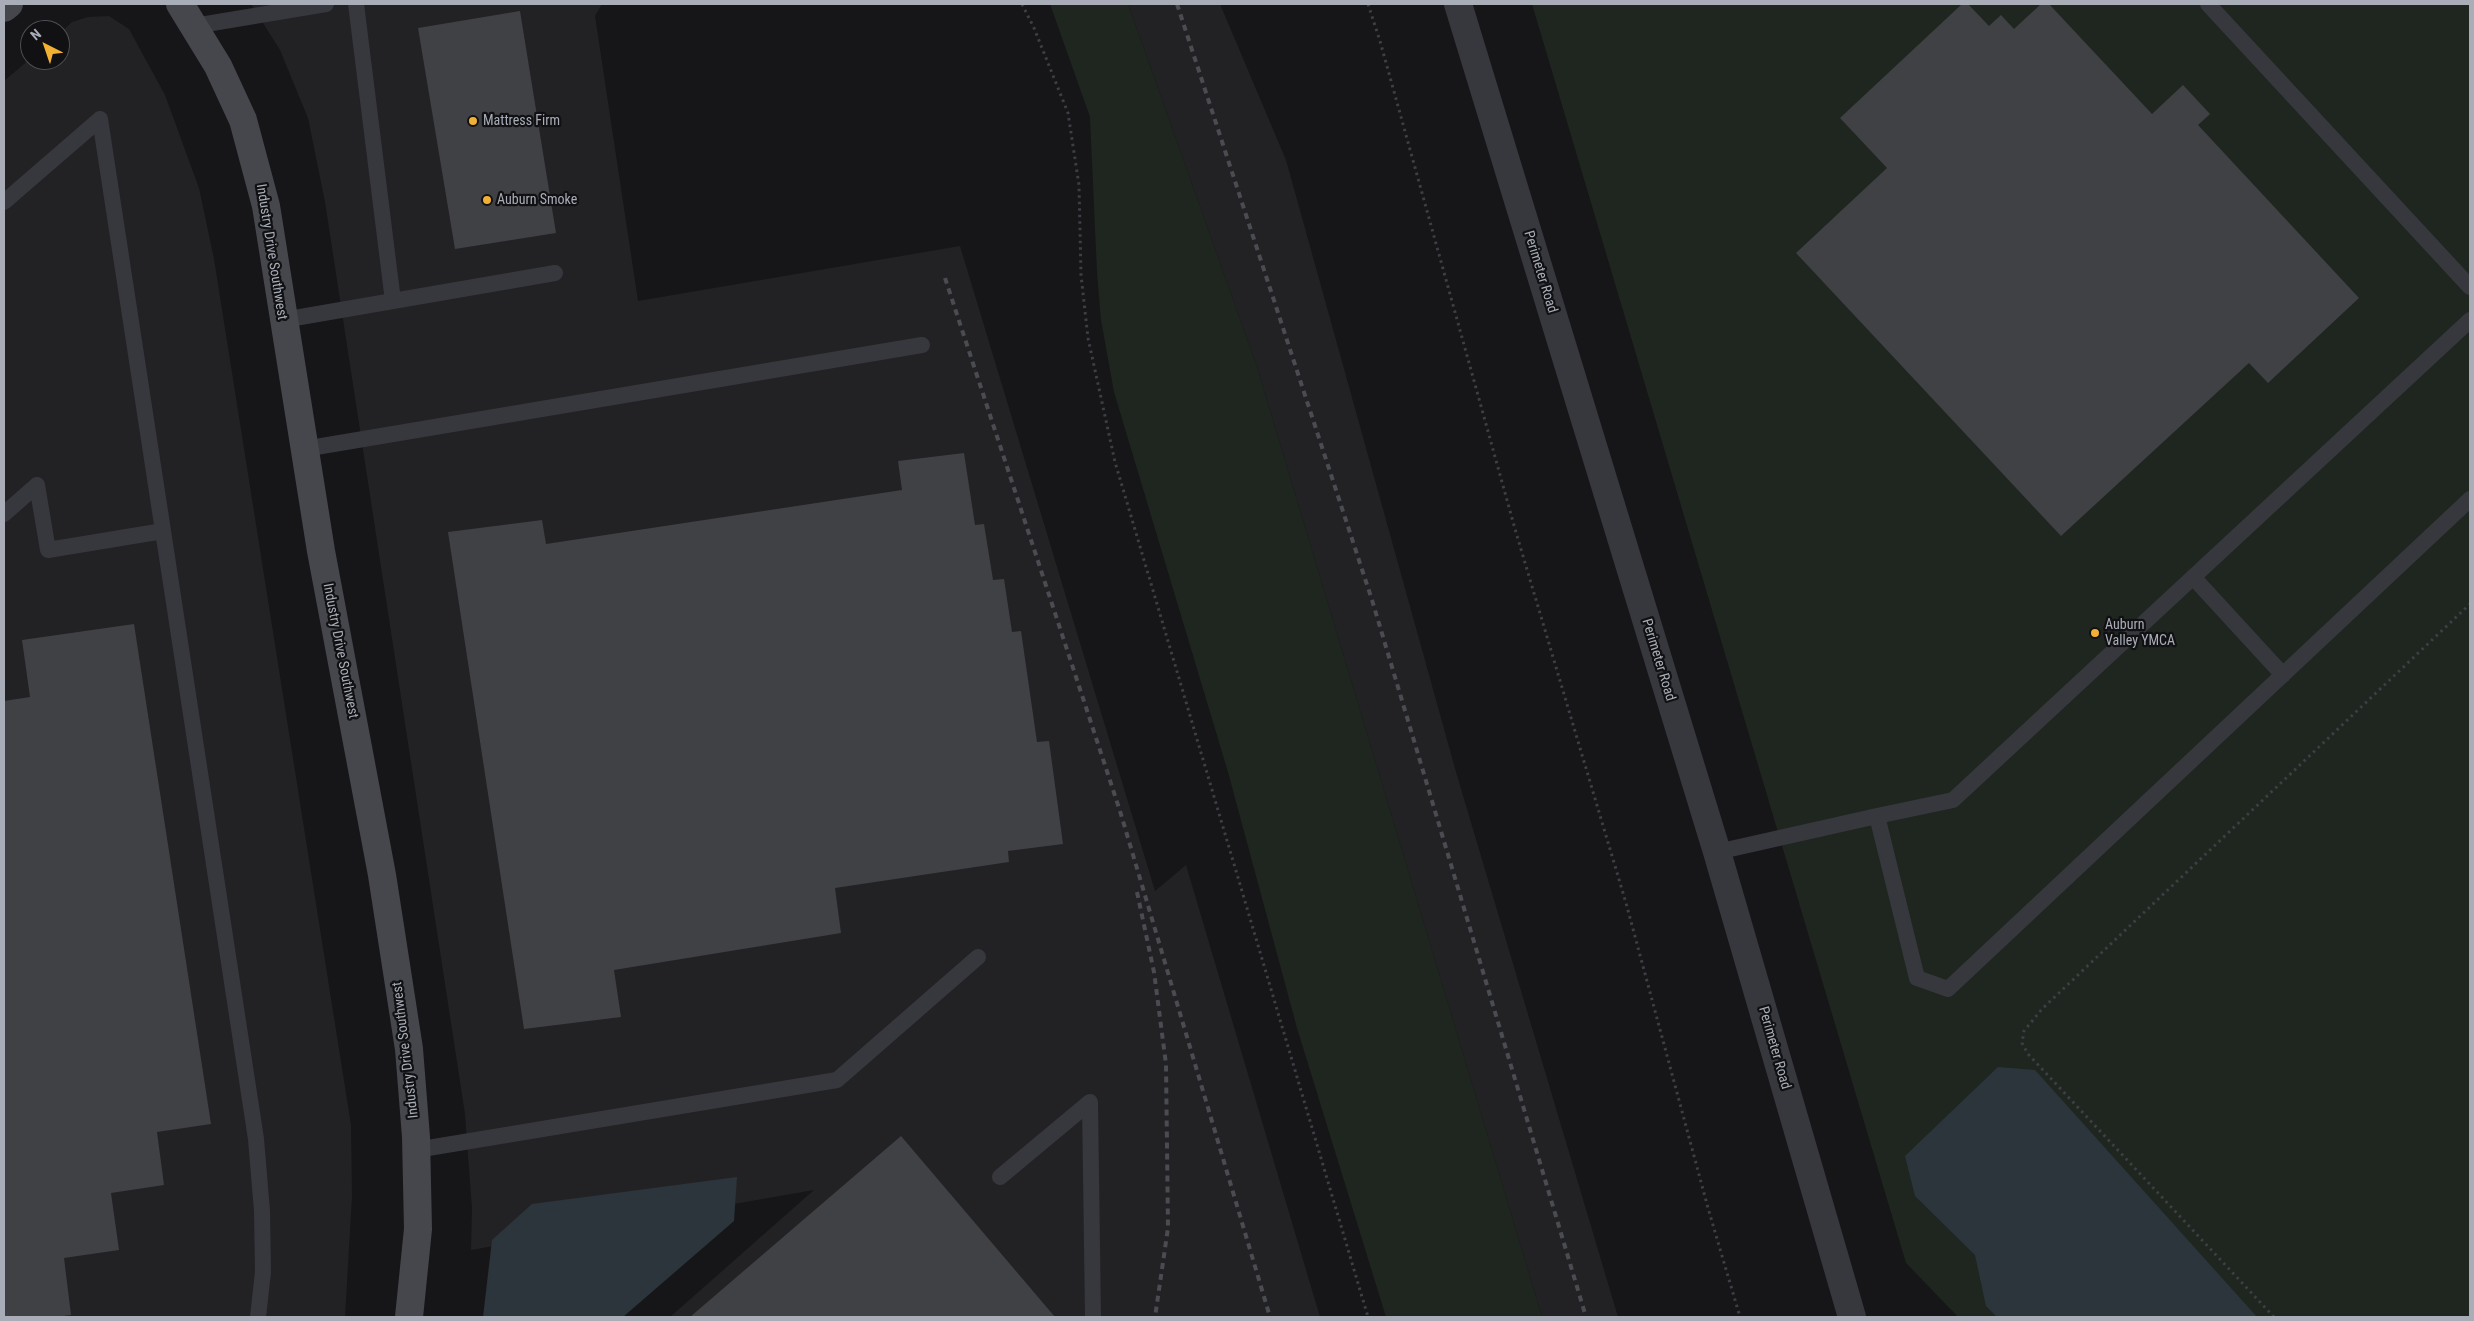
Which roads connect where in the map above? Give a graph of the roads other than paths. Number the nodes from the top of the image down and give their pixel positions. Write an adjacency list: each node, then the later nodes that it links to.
1 (9, 4): 6 (street)
2 (326, 4): 7 (lane)
3 (356, 4): 11 (lane)
4 (1458, 4): 22 (street, Perimeter Road)
5 (2208, 4): 10 (lane)
6 (4, 8)
7 (187, 15): 12 (street, Industry Drive Southwest)
8 (4, 202): 18 (lane)
9 (555, 273): 11 (lane)
10 (2470, 287)
11 (393, 301): 12 (lane)
12 (282, 320): 15 (street, Industry Drive Southwest)
13 (2470, 320): 19 (lane)
14 (922, 345): 15 (lane)
15 (304, 448): 24 (street, Industry Drive Southwest)
16 (2470, 499): 20 (lane)
17 (4, 514): 18 (lane)
18 (163, 532): 26 (lane)
19 (2193, 577): 20 (lane); 21 (lane)
20 (2283, 675): 21 (lane)
21 (1877, 816): 22 (lane)
22 (1717, 852): 29 (street, Perimeter Road)
23 (978, 957): 24 (lane)
24 (416, 1150): 27 (street, Industry Drive Southwest)
25 (1000, 1177): 28 (lane)
26 (258, 1317)
27 (409, 1317)
28 (1093, 1317)
29 (1852, 1317)

